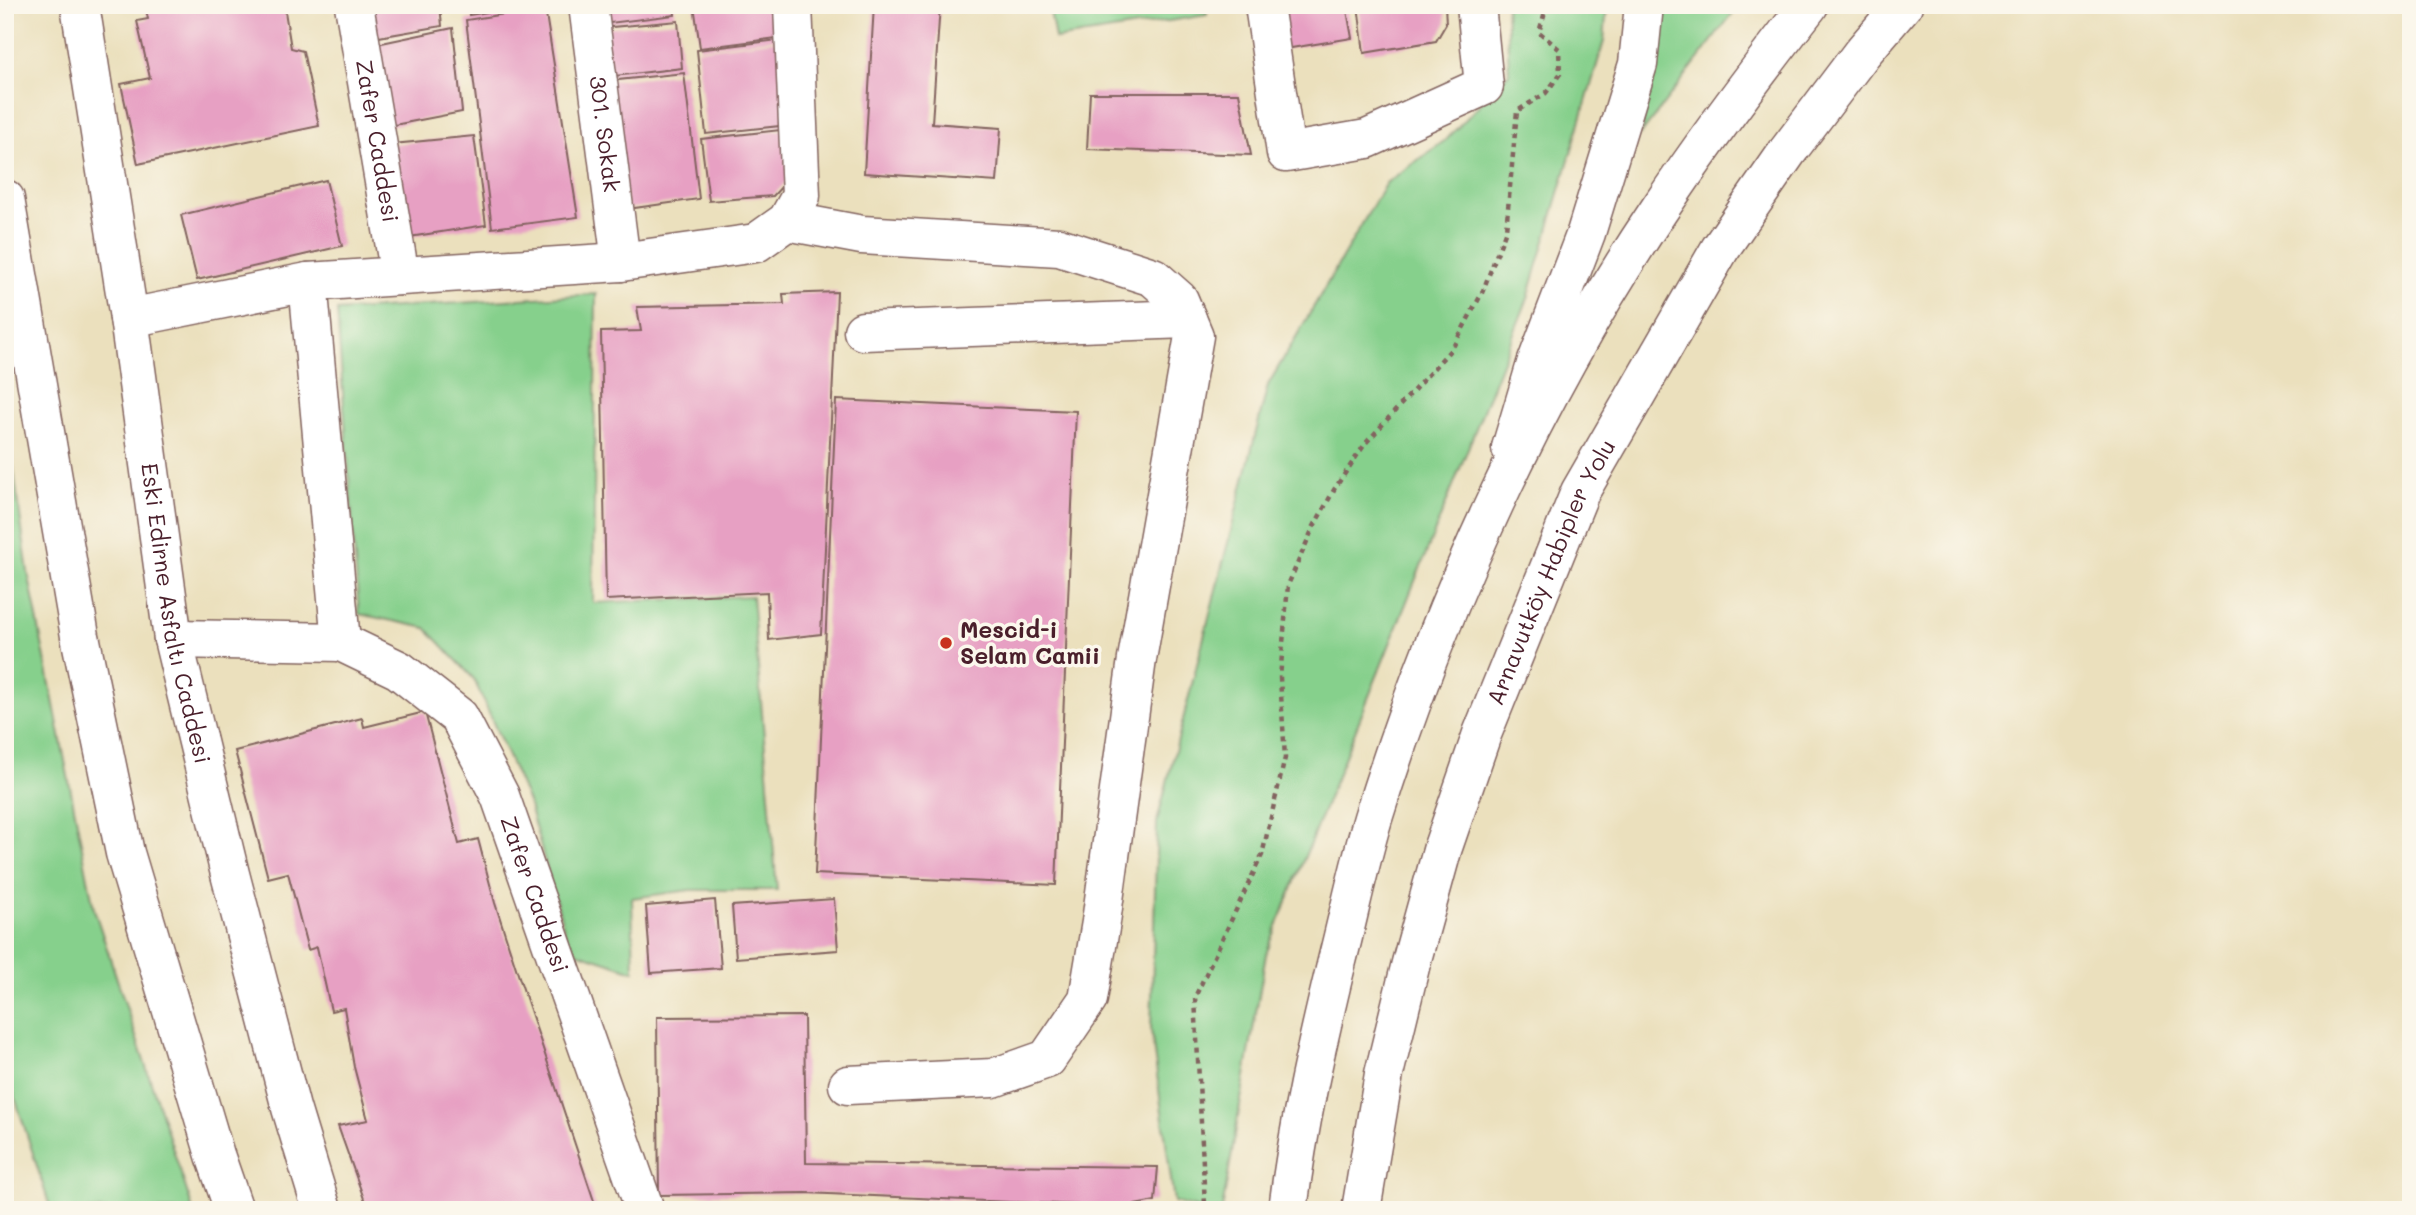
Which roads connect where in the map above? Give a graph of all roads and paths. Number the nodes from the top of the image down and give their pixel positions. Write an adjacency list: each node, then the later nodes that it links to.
1 (80, 5): 16 (main road, Eski Edirne Asfaltı Caddesi)
2 (354, 5): 14 (main road, Zafer Caddesi)
3 (588, 5): 13 (main road, 301. Sokak)
4 (793, 5): 12 (main road)
5 (1264, 5): 6 (main road)
6 (1476, 5)
7 (1547, 5): 24 (path)
8 (1644, 5): 19 (main road)
9 (1810, 5): 19 (main road)
10 (1903, 5): 31 (main road, Arnavutköy Habipler Yolu)
11 (5, 199): 26 (main road)
12 (787, 221): 13 (main road); 17 (main road)
13 (621, 262): 14 (main road)
14 (400, 276): 15 (main road)
15 (308, 282): 16 (main road); 21 (main road)
16 (129, 318): 20 (main road, Eski Edirne Asfaltı Caddesi)
17 (1187, 320): 18 (main road); 22 (main road)
18 (863, 331)
19 (1496, 498): 30 (main road)
20 (173, 639): 21 (main road, Zafer Caddesi); 27 (main road, Eski Edirne Asfaltı Caddesi)
21 (341, 642): 28 (main road, Zafer Caddesi)
22 (848, 1085)
23 (5, 1198): 25 (path)
24 (1203, 1208): 29 (path)
25 (9, 1210)
26 (234, 1210)
27 (322, 1210)
28 (645, 1210)
29 (1222, 1210)
30 (1288, 1210)
31 (1361, 1210)

